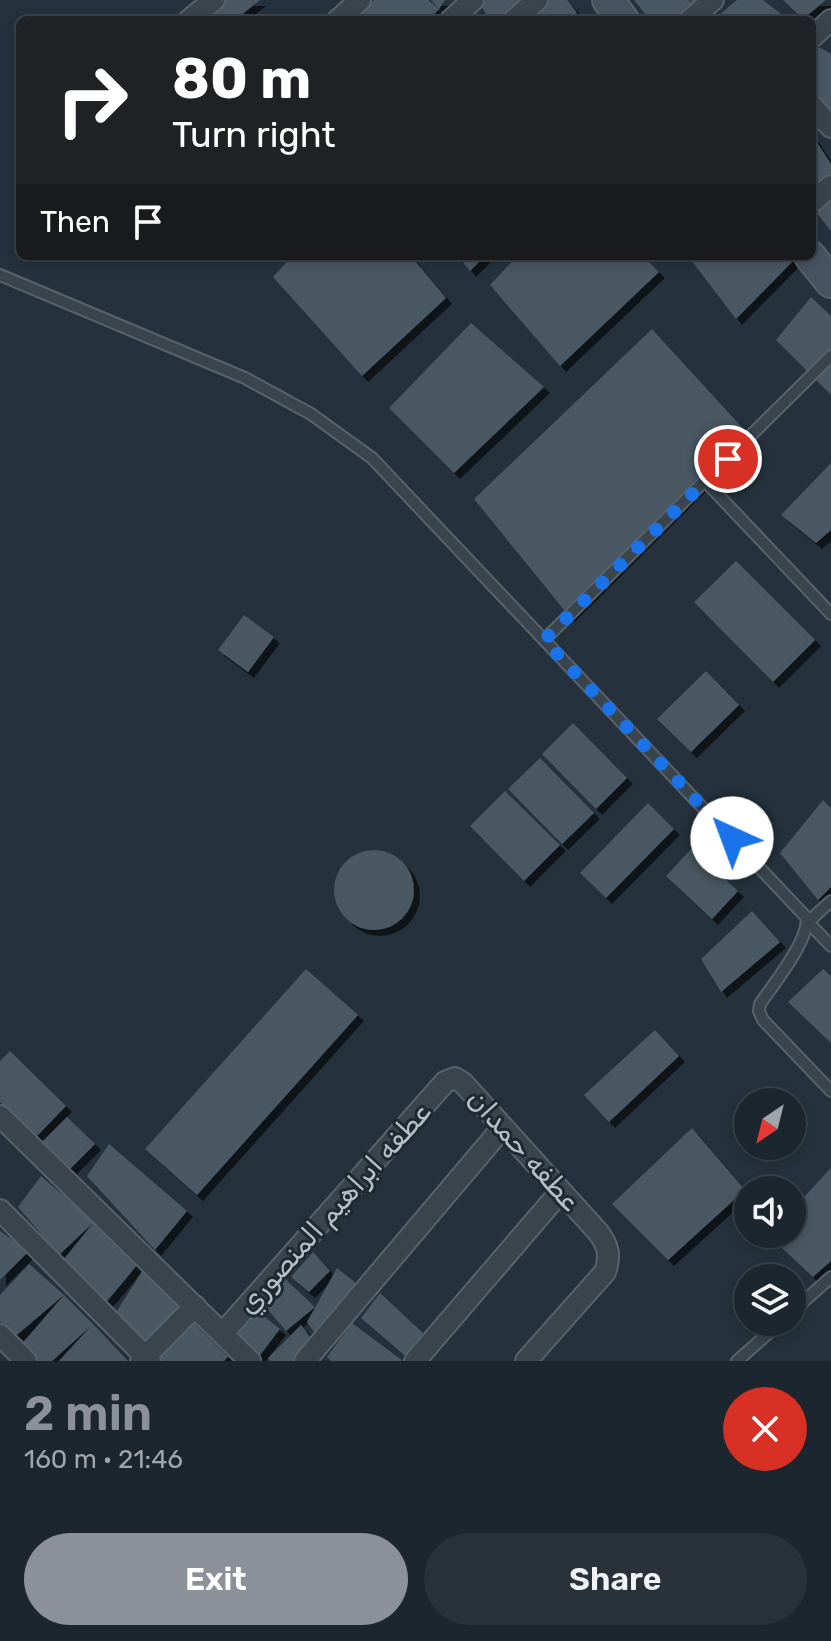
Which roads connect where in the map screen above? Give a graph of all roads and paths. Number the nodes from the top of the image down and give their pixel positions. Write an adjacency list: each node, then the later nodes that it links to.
1 (214, 0): 6 (street)
2 (360, 0): 7 (street)
3 (473, 0): 8 (street)
4 (537, 0): 9 (street)
5 (713, 0): 10 (street)
6 (194, 16)
7 (342, 16)
8 (455, 16)
9 (519, 16)
10 (695, 16)
11 (831, 20): 12 (street)
12 (816, 33)
13 (816, 110): 14 (street)
14 (831, 127)
15 (813, 260): 17 (street)
16 (0, 275): 21 (lane)
17 (831, 282)
18 (831, 356): 19 (lane)
19 (705, 481): 20 (lane); 21 (lane)
20 (831, 614)
21 (544, 640): 23 (lane)
22 (831, 901): 23 (lane)
23 (808, 922): 24 (lane); 26 (lane)
24 (831, 946)
25 (445, 1082): 28 (street, عطفه حمدان); 34 (street, عطفه ابراهيم المنصوري)
26 (831, 1091)
27 (0, 1116): 33 (street)
28 (503, 1127): 29 (street, عطفه حمدان); 40 (street)
29 (561, 1191): 41 (street); 42 (street, عطفه حمدان)
30 (0, 1210): 37 (street)
31 (831, 1277): 32 (lane)
32 (806, 1299)
33 (195, 1306): 34 (street); 37 (street)
34 (223, 1333): 39 (street)
35 (0, 1335): 38 (street)
36 (765, 1336): 43 (lane)
37 (145, 1359)
38 (26, 1361)
39 (250, 1361)
40 (305, 1361)
41 (415, 1361)
42 (526, 1361)
43 (737, 1361)

